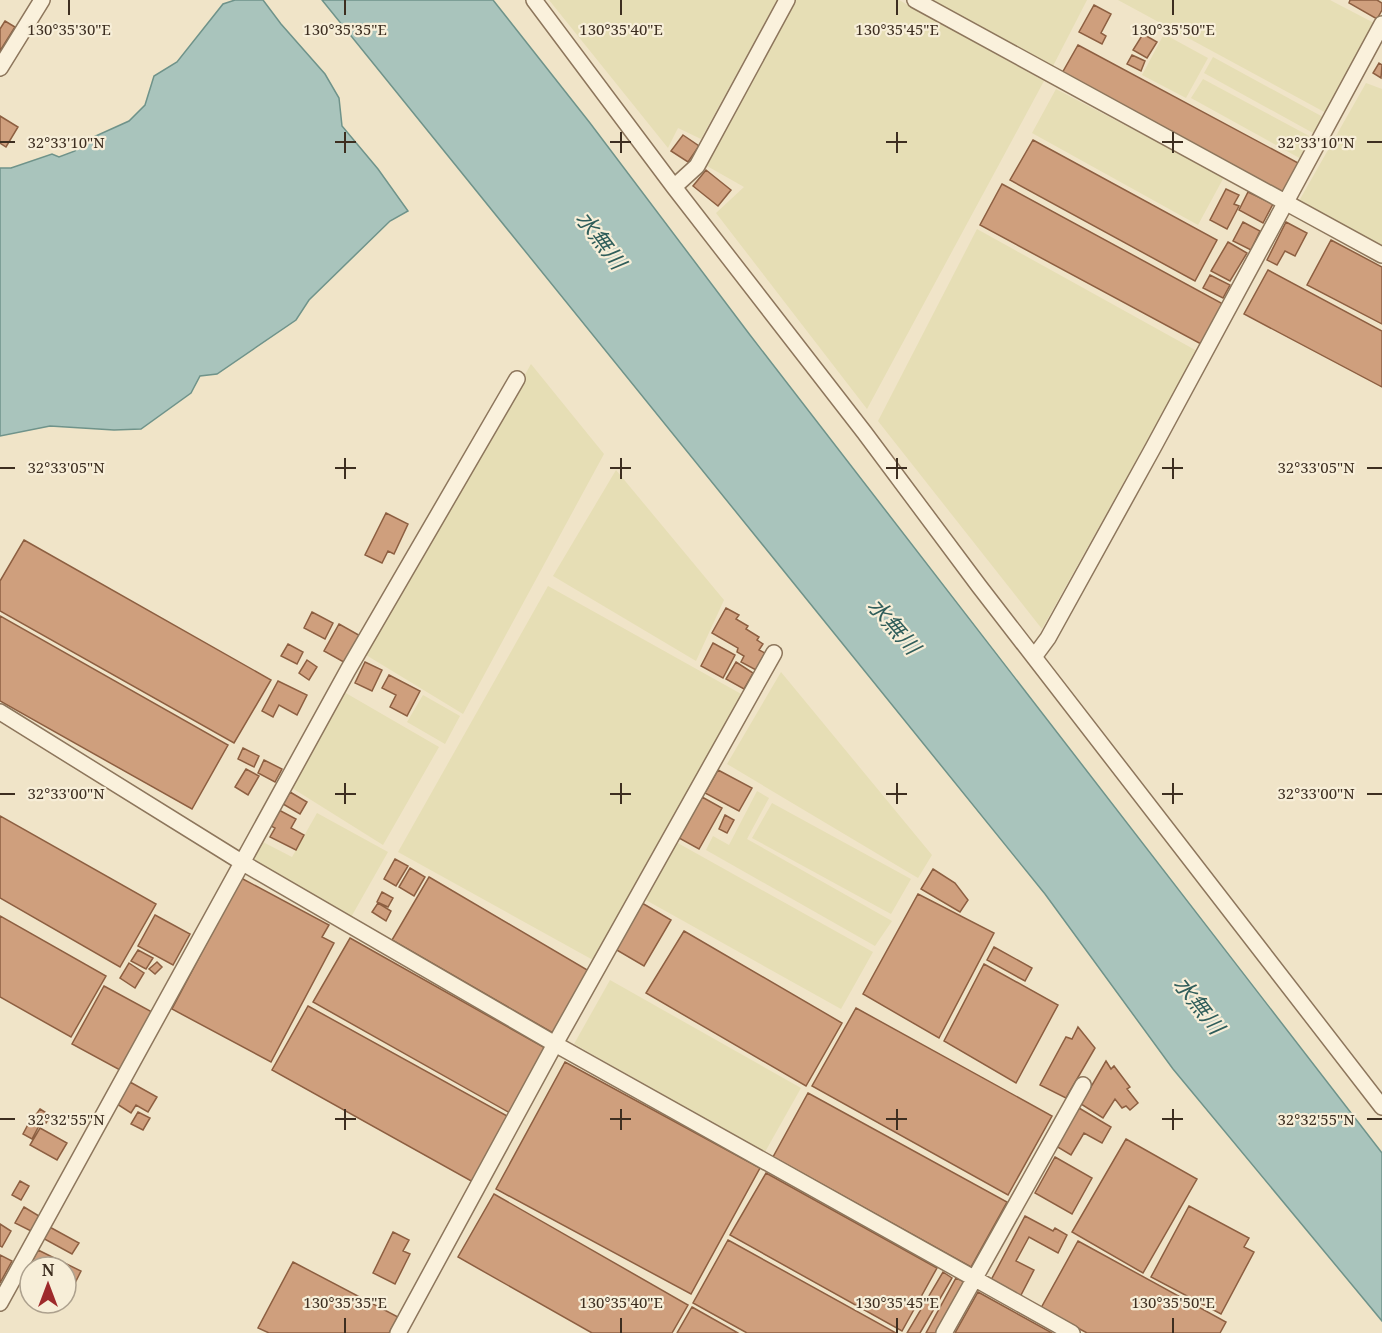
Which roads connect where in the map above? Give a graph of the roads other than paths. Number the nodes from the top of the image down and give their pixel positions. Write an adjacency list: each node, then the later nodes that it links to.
1 (42, 0): 6 (street)
2 (534, 0): 7 (street)
3 (787, 0): 7 (street)
4 (915, 0): 8 (street)
5 (1382, 24): 8 (street)
6 (0, 68)
7 (674, 187): 12 (street)
8 (1286, 202): 9 (street); 12 (street)
9 (1382, 255)
10 (517, 379): 14 (street)
11 (774, 653): 15 (street)
12 (1034, 657): 17 (street)
13 (0, 711): 14 (street)
14 (243, 863): 15 (street); 19 (street)
15 (555, 1044): 18 (street); 20 (street)
16 (1083, 1085): 18 (street)
17 (1382, 1107)
18 (974, 1279): 21 (street); 22 (street)
19 (0, 1303)
20 (398, 1333)
21 (944, 1333)
22 (1072, 1333)

